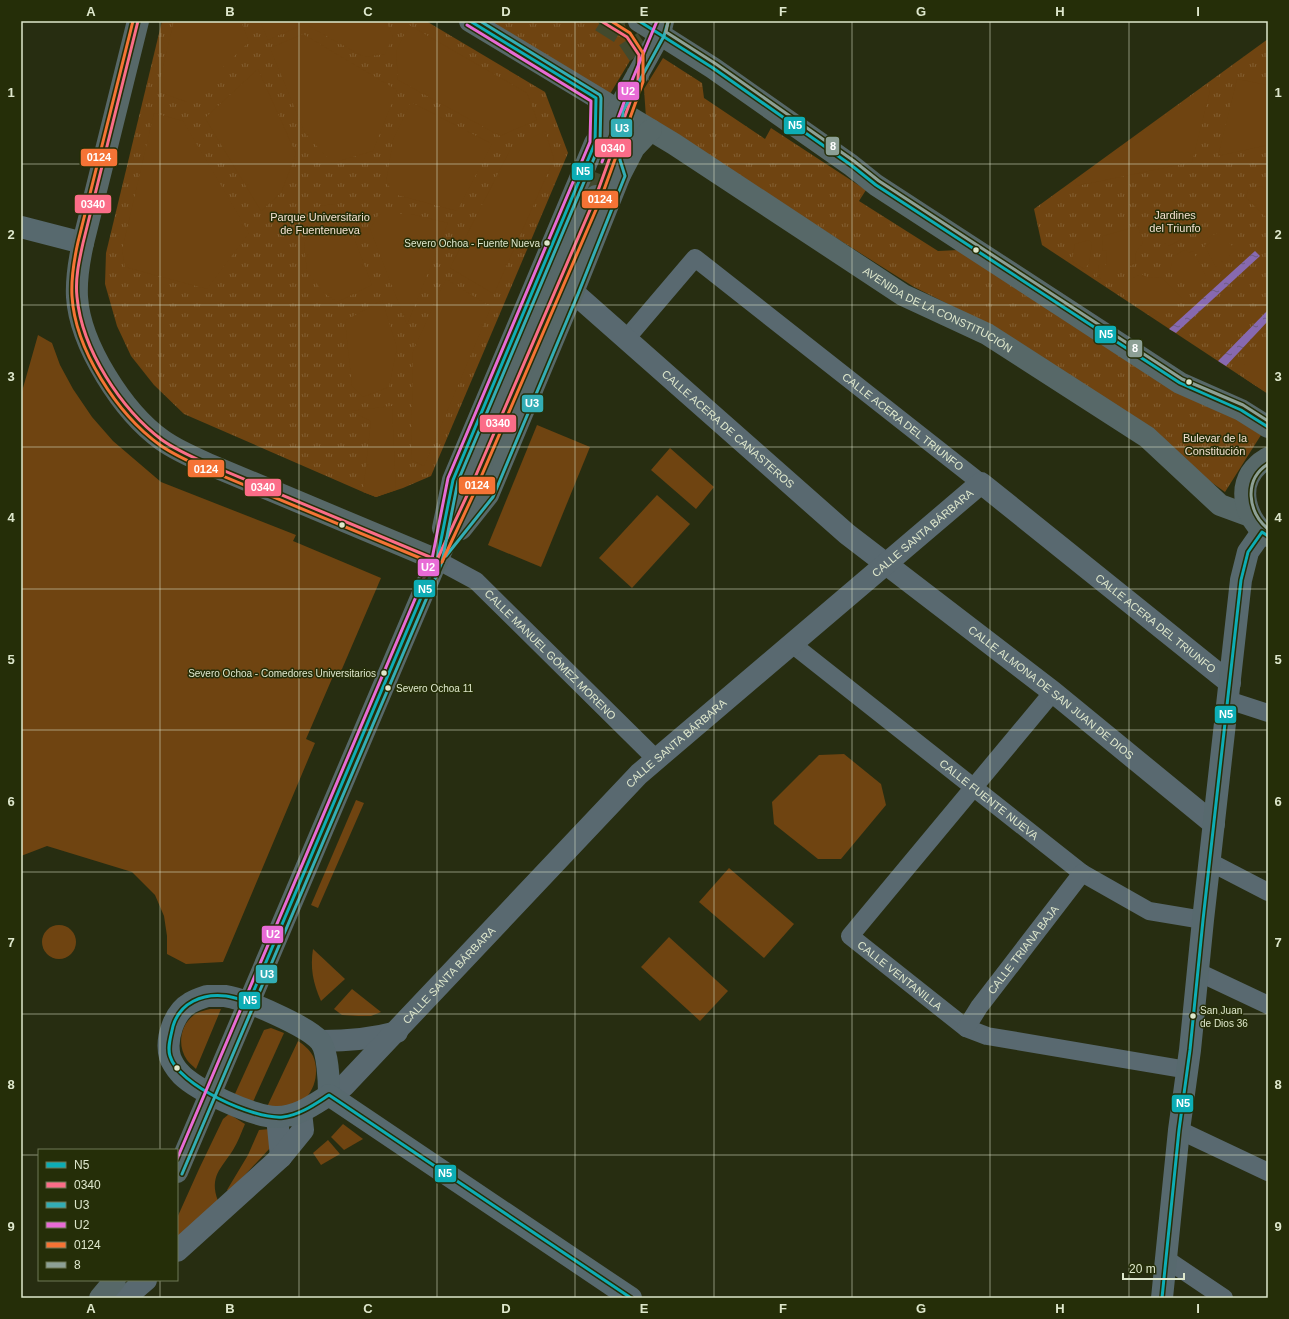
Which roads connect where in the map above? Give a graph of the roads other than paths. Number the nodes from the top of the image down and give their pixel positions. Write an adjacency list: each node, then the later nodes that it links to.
1 (138, 21): 12 (main road)
2 (470, 21): 5 (main road, AVENIDA DE LA CONSTITUCIÓN)
3 (639, 21): 4 (main road)
4 (661, 27): 6 (main road); 15 (main road)
5 (596, 98): 6 (main road, AVENIDA DE LA CONSTITUCIÓN); 8 (main road)
6 (618, 110): 7 (main road, AVENIDA DE LA CONSTITUCIÓN); 8 (main road); 9 (main road)
7 (651, 130): 9 (main road); 18 (main road, AVENIDA DE LA CONSTITUCIÓN)
8 (595, 143): 19 (main road)
9 (620, 175): 13 (main road)
10 (596, 196): 19 (main road)
11 (21, 227): 12 (main road)
12 (83, 243): 19 (main road)
13 (573, 292): 14 (street, CALLE ACERA DE CANASTEROS); 19 (main road)
14 (626, 339): 17 (street, CALLE ACERA DEL TRIUNFO); 20 (street, CALLE ACERA DE CANASTEROS)
15 (1268, 427)
16 (1268, 458): 18 (main road)
17 (981, 483): 20 (street, CALLE SANTA BÁRBARA); 22 (street, CALLE ACERA DEL TRIUNFO)
18 (1260, 528): 22 (main road)
19 (437, 560): 25 (street, CALLE MANUEL GÓMEZ MORENO); 33 (main road)
20 (885, 564): 21 (street, CALLE SANTA BÁRBARA); 23 (street, CALLE ALMONA DE SAN JUAN DE DIOS)
21 (792, 644): 25 (street, CALLE SANTA BÁRBARA); 26 (street, CALLE FUENTE NUEVA)
22 (1229, 691): 24 (street); 27 (main road)
23 (1053, 692): 26 (street, CALLE VENTANILLA); 27 (street, CALLE ALMONA DE SAN JUAN DE DIOS)
24 (1268, 713)
25 (656, 759): 36 (street, CALLE SANTA BÁRBARA)
26 (974, 787): 29 (street, CALLE FUENTE NUEVA); 35 (street, CALLE VENTANILLA)
27 (1214, 824): 28 (main road)
28 (1210, 862): 30 (street); 31 (main road)
29 (1082, 872): 31 (street, CALLE FUENTE NUEVA); 35 (street, CALLE TRIANA BAJA)
30 (1268, 892)
31 (1203, 920): 32 (main road)
32 (1198, 972): 34 (street); 38 (main road)
33 (249, 1002): 37 (main road); 39 (main road); 39 (main road)
34 (1268, 1005)
35 (966, 1028): 38 (street, CALLE VENTANILLA)
36 (396, 1032): 37 (street, CALLE SANTA BÁRBARA); 40 (street, CALLE SANTA BÁRBARA)
37 (320, 1041): 40 (main road)
38 (1188, 1070): 43 (main road)
39 (210, 1093): 42 (main road); 45 (main road)
40 (329, 1095): 41 (main road); 53 (main road)
41 (301, 1112): 42 (main road); 44 (street)
42 (277, 1117): 44 (street)
43 (1179, 1130): 46 (street); 48 (main road)
44 (281, 1157): 47 (street)
45 (178, 1170)
46 (1268, 1172)
47 (178, 1250)
48 (1166, 1259): 54 (main road); 55 (street)
49 (114, 1281): 51 (main road)
50 (145, 1281): 52 (street)
51 (100, 1298)
52 (125, 1298)
53 (631, 1298)
54 (1162, 1298)
55 (1224, 1298)

